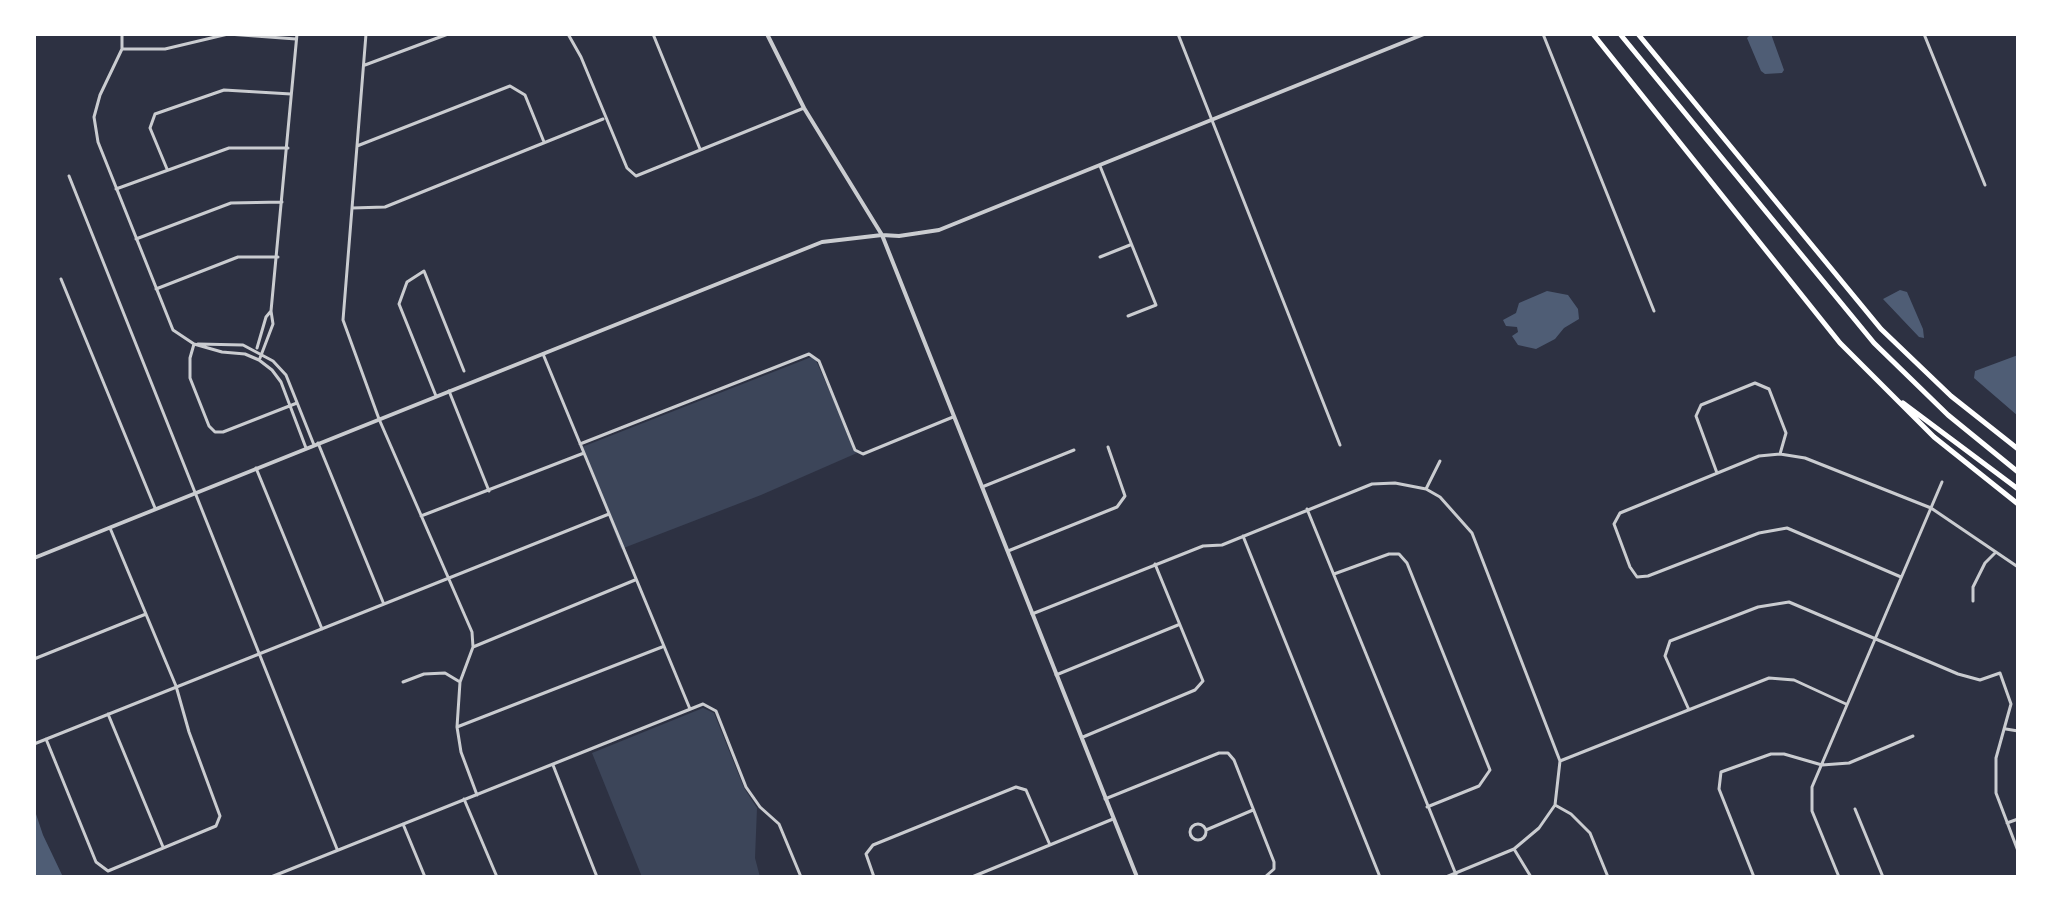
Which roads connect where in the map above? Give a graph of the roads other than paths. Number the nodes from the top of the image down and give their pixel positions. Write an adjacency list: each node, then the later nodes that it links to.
1 (122, 34): 15 (street)
2 (366, 34): 16 (street)
3 (448, 34): 16 (street)
4 (568, 34): 19 (street)
5 (653, 34): 24 (street)
6 (767, 34): 18 (street)
7 (1178, 34): 20 (street)
8 (1424, 34): 20 (street)
9 (1543, 34): 40 (street)
10 (1593, 34): 50 (highway)
11 (1620, 34): 67 (highway)
12 (1638, 34): 61 (highway)
13 (1924, 34): 28 (street)
14 (297, 36): 15 (street); 17 (street)
15 (122, 49): 29 (street)
16 (365, 65): 22 (street)
17 (293, 94): 23 (street); 26 (street)
18 (804, 108): 24 (street); 32 (street)
19 (605, 118): 21 (street); 24 (street)
20 (1213, 119): 25 (street); 58 (street)
21 (544, 143): 22 (street); 31 (street)
22 (357, 146): 31 (street)
23 (288, 148): 26 (street); 30 (street)
24 (701, 150)
25 (1100, 166): 32 (street); 34 (street)
26 (167, 169): 29 (street)
27 (69, 176): 74 (street)
28 (1985, 185)
29 (116, 189): 33 (street)
30 (283, 202): 33 (street); 35 (street)
31 (352, 208): 55 (street)
32 (882, 235): 45 (street); 54 (street)
33 (136, 239): 38 (street)
34 (1132, 244): 36 (street); 41 (street)
35 (278, 257): 38 (street); 39 (street)
36 (1100, 257)
37 (61, 279): 76 (street)
38 (156, 289): 42 (street)
39 (271, 311): 43 (street); 44 (street)
40 (1654, 311)
41 (1128, 316)
42 (194, 344): 43 (street); 46 (street); 53 (street)
43 (256, 350): 44 (street); 46 (street)
44 (262, 353): 47 (street); 52 (street)
45 (543, 354): 49 (street); 57 (street)
46 (253, 357): 47 (street)
47 (259, 360): 53 (street)
48 (464, 371): 51 (street)
49 (449, 391): 51 (street); 73 (street)
50 (1886, 391): 72 (highway); 75 (highway)
51 (436, 396): 55 (street)
52 (297, 403): 53 (street); 56 (street)
53 (290, 406): 60 (street)
54 (953, 417): 57 (street); 70 (street)
55 (379, 419): 56 (street); 80 (street)
56 (316, 444): 60 (street); 93 (street)
57 (580, 444): 63 (street)
58 (1340, 445)
59 (1108, 447): 83 (street)
60 (306, 448): 66 (street)
61 (2018, 449)
62 (1074, 450): 70 (street)
63 (584, 453): 73 (street); 79 (street)
64 (1780, 454): 68 (street); 68 (street); 77 (street)
65 (1440, 461): 71 (street)
66 (256, 468): 74 (street); 97 (street)
67 (2018, 472)
68 (1717, 473): 89 (street)
69 (1942, 482): 77 (street)
70 (982, 487): 83 (street)
71 (1426, 489): 78 (street); 118 (street)
72 (2018, 489)
73 (489, 491): 80 (street)
74 (195, 492): 76 (street); 101 (street)
75 (2018, 504)
76 (155, 508): 81 (street)
77 (1931, 508): 84 (street); 89 (street)
78 (1307, 509): 82 (street); 88 (street)
79 (609, 514): 90 (street); 91 (street)
80 (421, 516): 90 (street)
81 (110, 527): 85 (street); 94 (street)
82 (1243, 536): 86 (street); 148 (street)
83 (1008, 551): 95 (street)
84 (1995, 553): 87 (street); 92 (street)
85 (34, 558)
86 (1155, 564): 95 (street); 96 (street)
87 (2018, 567)
88 (1334, 574): 125 (street); 125 (street)
89 (1901, 577): 98 (street)
90 (450, 580): 93 (street); 99 (street)
91 (635, 580): 99 (street); 100 (street)
92 (1973, 601)
93 (384, 604): 97 (street)
94 (146, 614): 102 (street); 106 (street)
95 (1032, 614): 103 (street)
96 (1180, 624): 103 (street); 115 (street)
97 (322, 629): 101 (street)
98 (1874, 638): 107 (street); 109 (street); 112 (street)
99 (473, 647): 105 (street)
100 (662, 647): 108 (street); 111 (street)
101 (260, 654): 106 (street); 135 (street)
102 (34, 659)
103 (1056, 675): 115 (street)
104 (403, 682): 105 (street)
105 (460, 682): 111 (street)
106 (176, 686): 110 (street); 134 (street)
107 (1846, 704): 109 (street); 120 (street)
108 (690, 709): 119 (street); 143 (street)
109 (1689, 710): 118 (street)
110 (108, 714): 116 (street); 134 (street)
111 (457, 727): 121 (street)
112 (2006, 729): 113 (street); 130 (street)
113 (2018, 731)
114 (1913, 736): 120 (street)
115 (1081, 738): 123 (street)
116 (46, 739): 117 (street); 134 (street)
117 (34, 744)
118 (1560, 761): 124 (street)
119 (553, 765): 121 (street); 142 (street)
120 (1822, 765): 152 (street); 153 (street)
121 (477, 795): 122 (street)
122 (464, 799): 131 (street); 141 (street)
123 (1105, 799): 127 (street); 128 (street)
124 (1555, 805): 136 (street); 151 (street)
125 (1427, 807): 138 (street)
126 (1855, 809): 154 (street)
127 (1253, 810): 132 (street); 147 (street)
128 (1114, 818): 133 (street); 146 (street)
129 (2018, 819): 130 (street)
130 (2007, 823): 137 (street)
131 (403, 824): 135 (street); 140 (street)
132 (1206, 830): 132 (street)
133 (1050, 845): 144 (street); 145 (street)
134 (163, 847)
135 (337, 849): 139 (street)
136 (1514, 849): 138 (street); 150 (street)
137 (2018, 851)
138 (1457, 875): 149 (street)
139 (271, 877)
140 (425, 877)
141 (497, 877)
142 (597, 877)
143 (801, 877)
144 (874, 877)
145 (972, 877)
146 (1137, 877)
147 (1265, 877)
148 (1380, 877)
149 (1446, 877)
150 (1531, 877)
151 (1608, 877)
152 (1754, 877)
153 (1839, 877)
154 (1883, 877)

